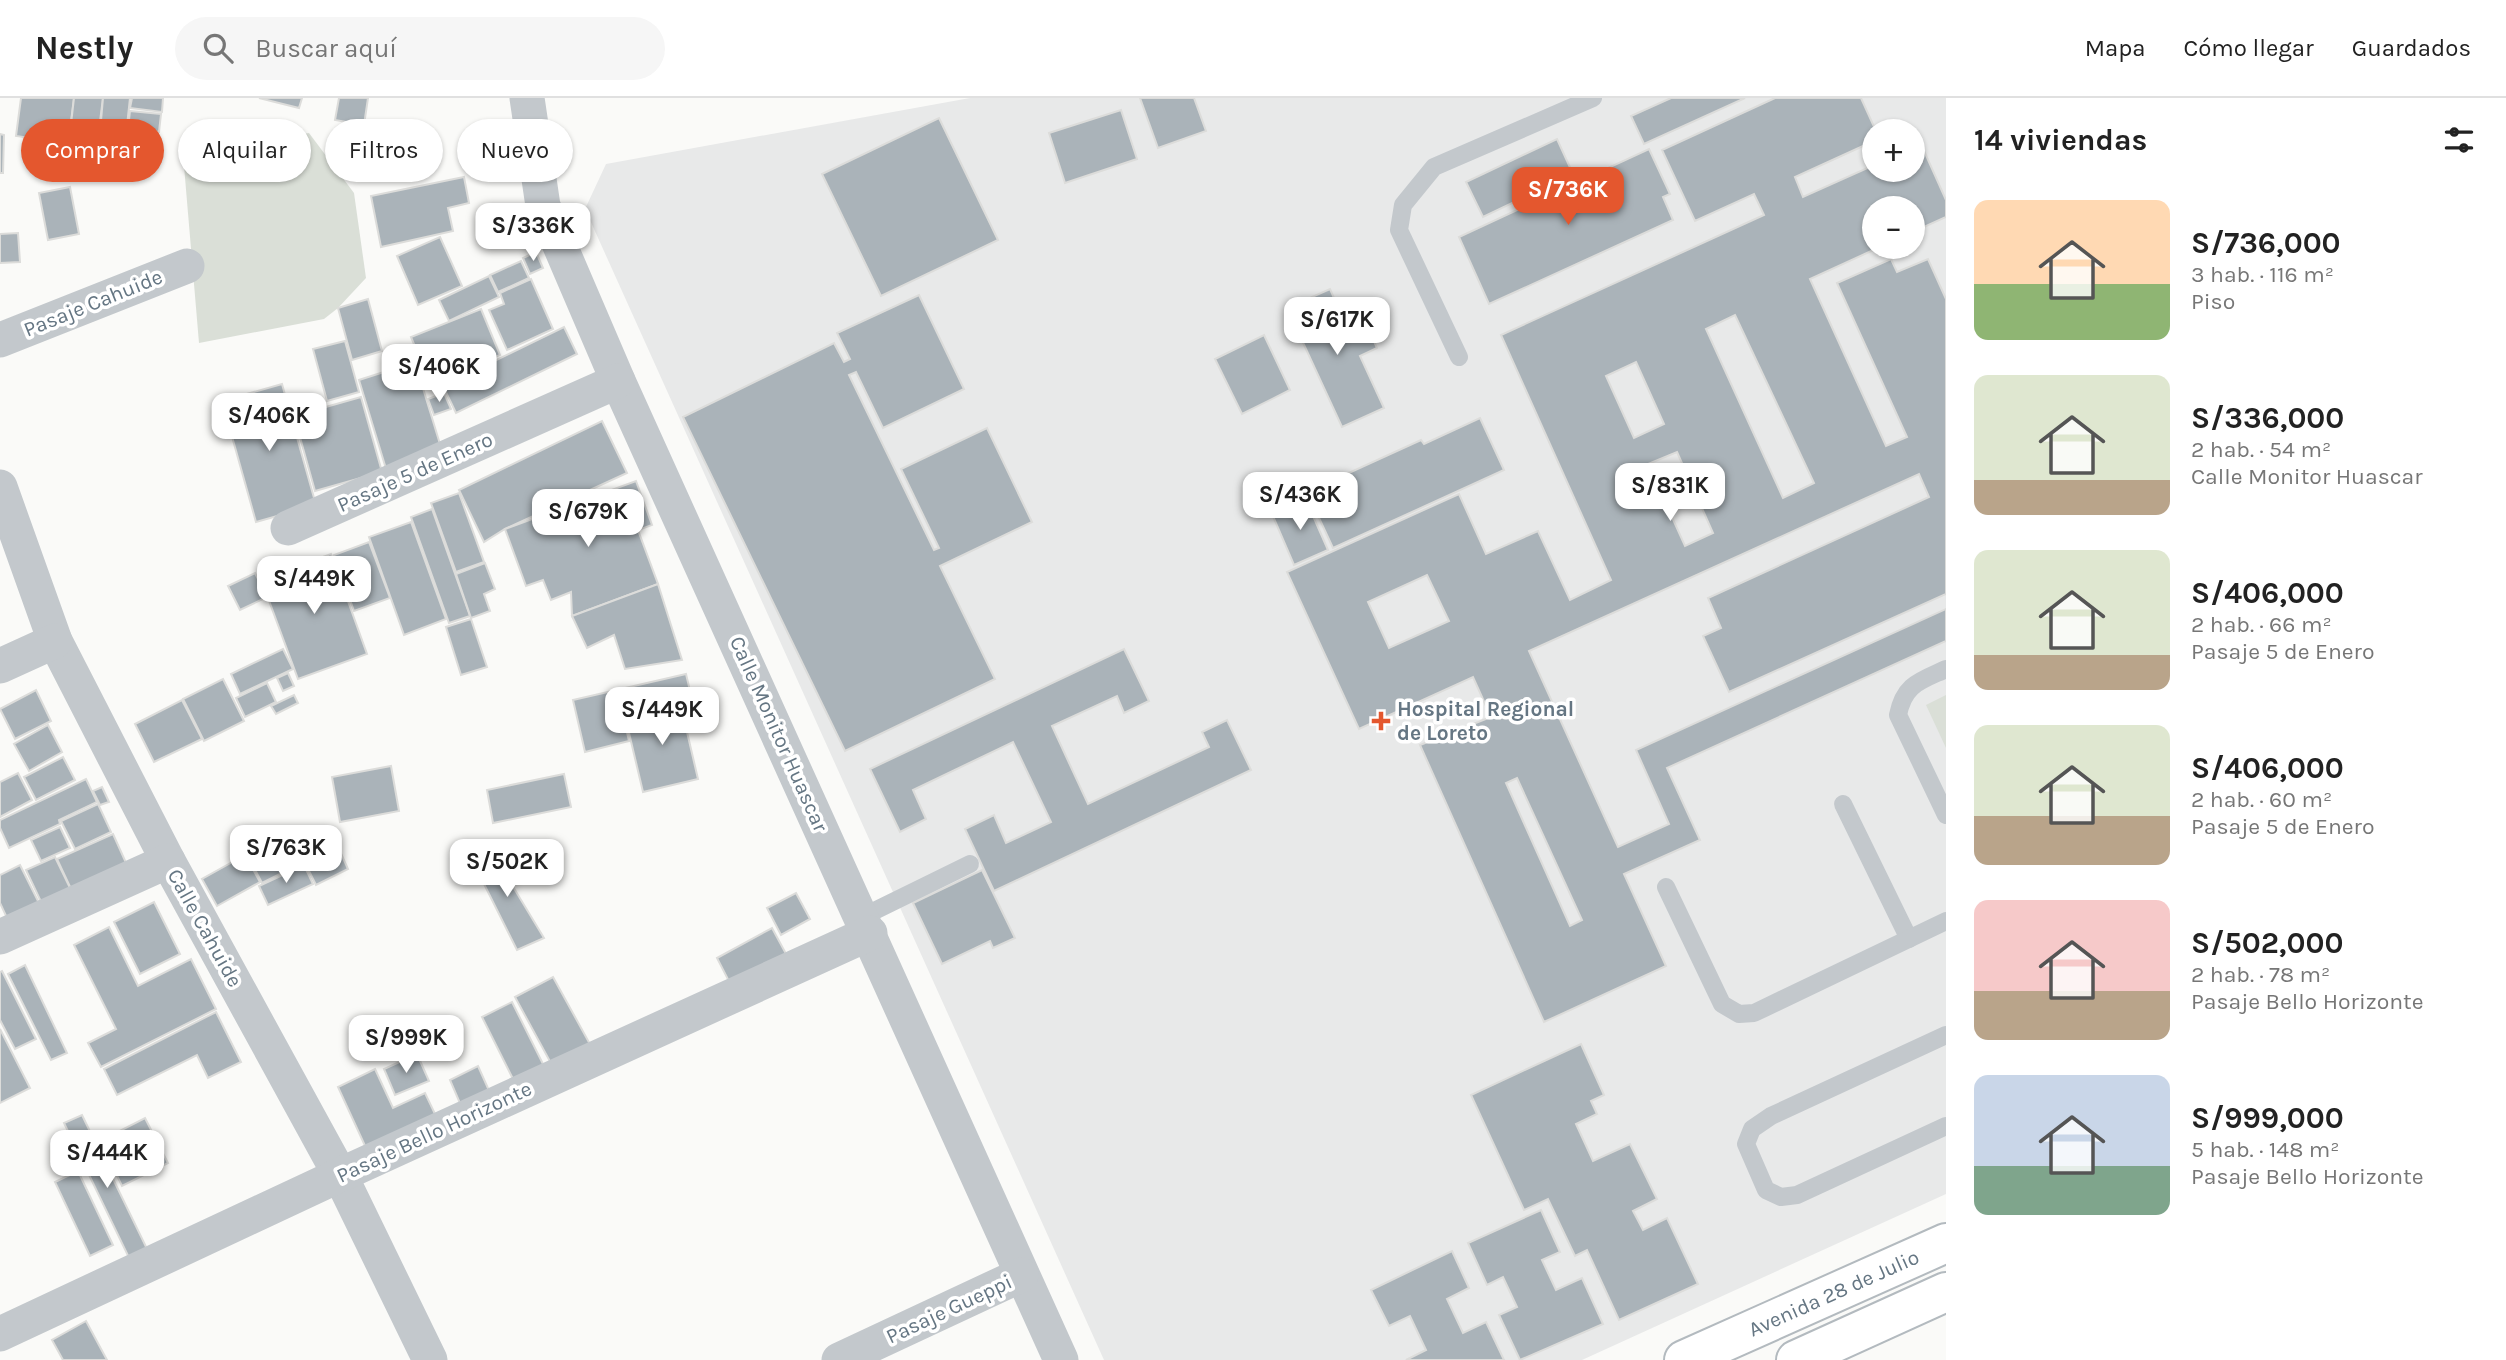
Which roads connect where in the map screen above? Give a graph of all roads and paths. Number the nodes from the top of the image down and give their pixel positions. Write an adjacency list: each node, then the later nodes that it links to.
1 (527, 98): 6 (street, Calle Monitor Huascar)
2 (1593, 98): 5 (lane)
3 (187, 266): 4 (street, Pasaje Cahuide)
4 (0, 340)
5 (1459, 357)
6 (618, 381): 8 (street, Pasaje 5 de Enero); 18 (street, Calle Monitor Huascar)
7 (0, 487): 9 (street, Calle Cahuide)
8 (288, 528)
9 (55, 641): 10 (street); 14 (street, Calle Cahuide)
10 (0, 666)
11 (1946, 669): 13 (lane)
12 (1843, 804): 20 (lane)
13 (1946, 815)
14 (169, 861): 19 (street); 23 (street, Calle Cahuide)
15 (970, 864): 18 (lane)
16 (1666, 887): 20 (lane)
17 (1946, 921): 20 (lane)
18 (866, 925): 23 (street, Pasaje Bello Horizonte); 25 (street, Calle Monitor Huascar)
19 (0, 937)
20 (1909, 939)
21 (1946, 1035): 22 (lane)
22 (1946, 1126)
23 (340, 1175): 28 (street, Pasaje Bello Horizonte); 29 (street, Calle Cahuide)
24 (1946, 1243): 27 (main road, Avenida 28 de Julio)
25 (1021, 1275): 30 (street, Pasaje Gueppi); 31 (street, Calle Monitor Huascar)
26 (1946, 1292): 34 (main road)
27 (1769, 1322): 32 (main road, Avenida 28 de Julio); 33 (main road)
28 (0, 1334)
29 (430, 1360)
30 (839, 1360)
31 (1062, 1360)
32 (1684, 1360)
33 (1787, 1360)
34 (1796, 1360)

